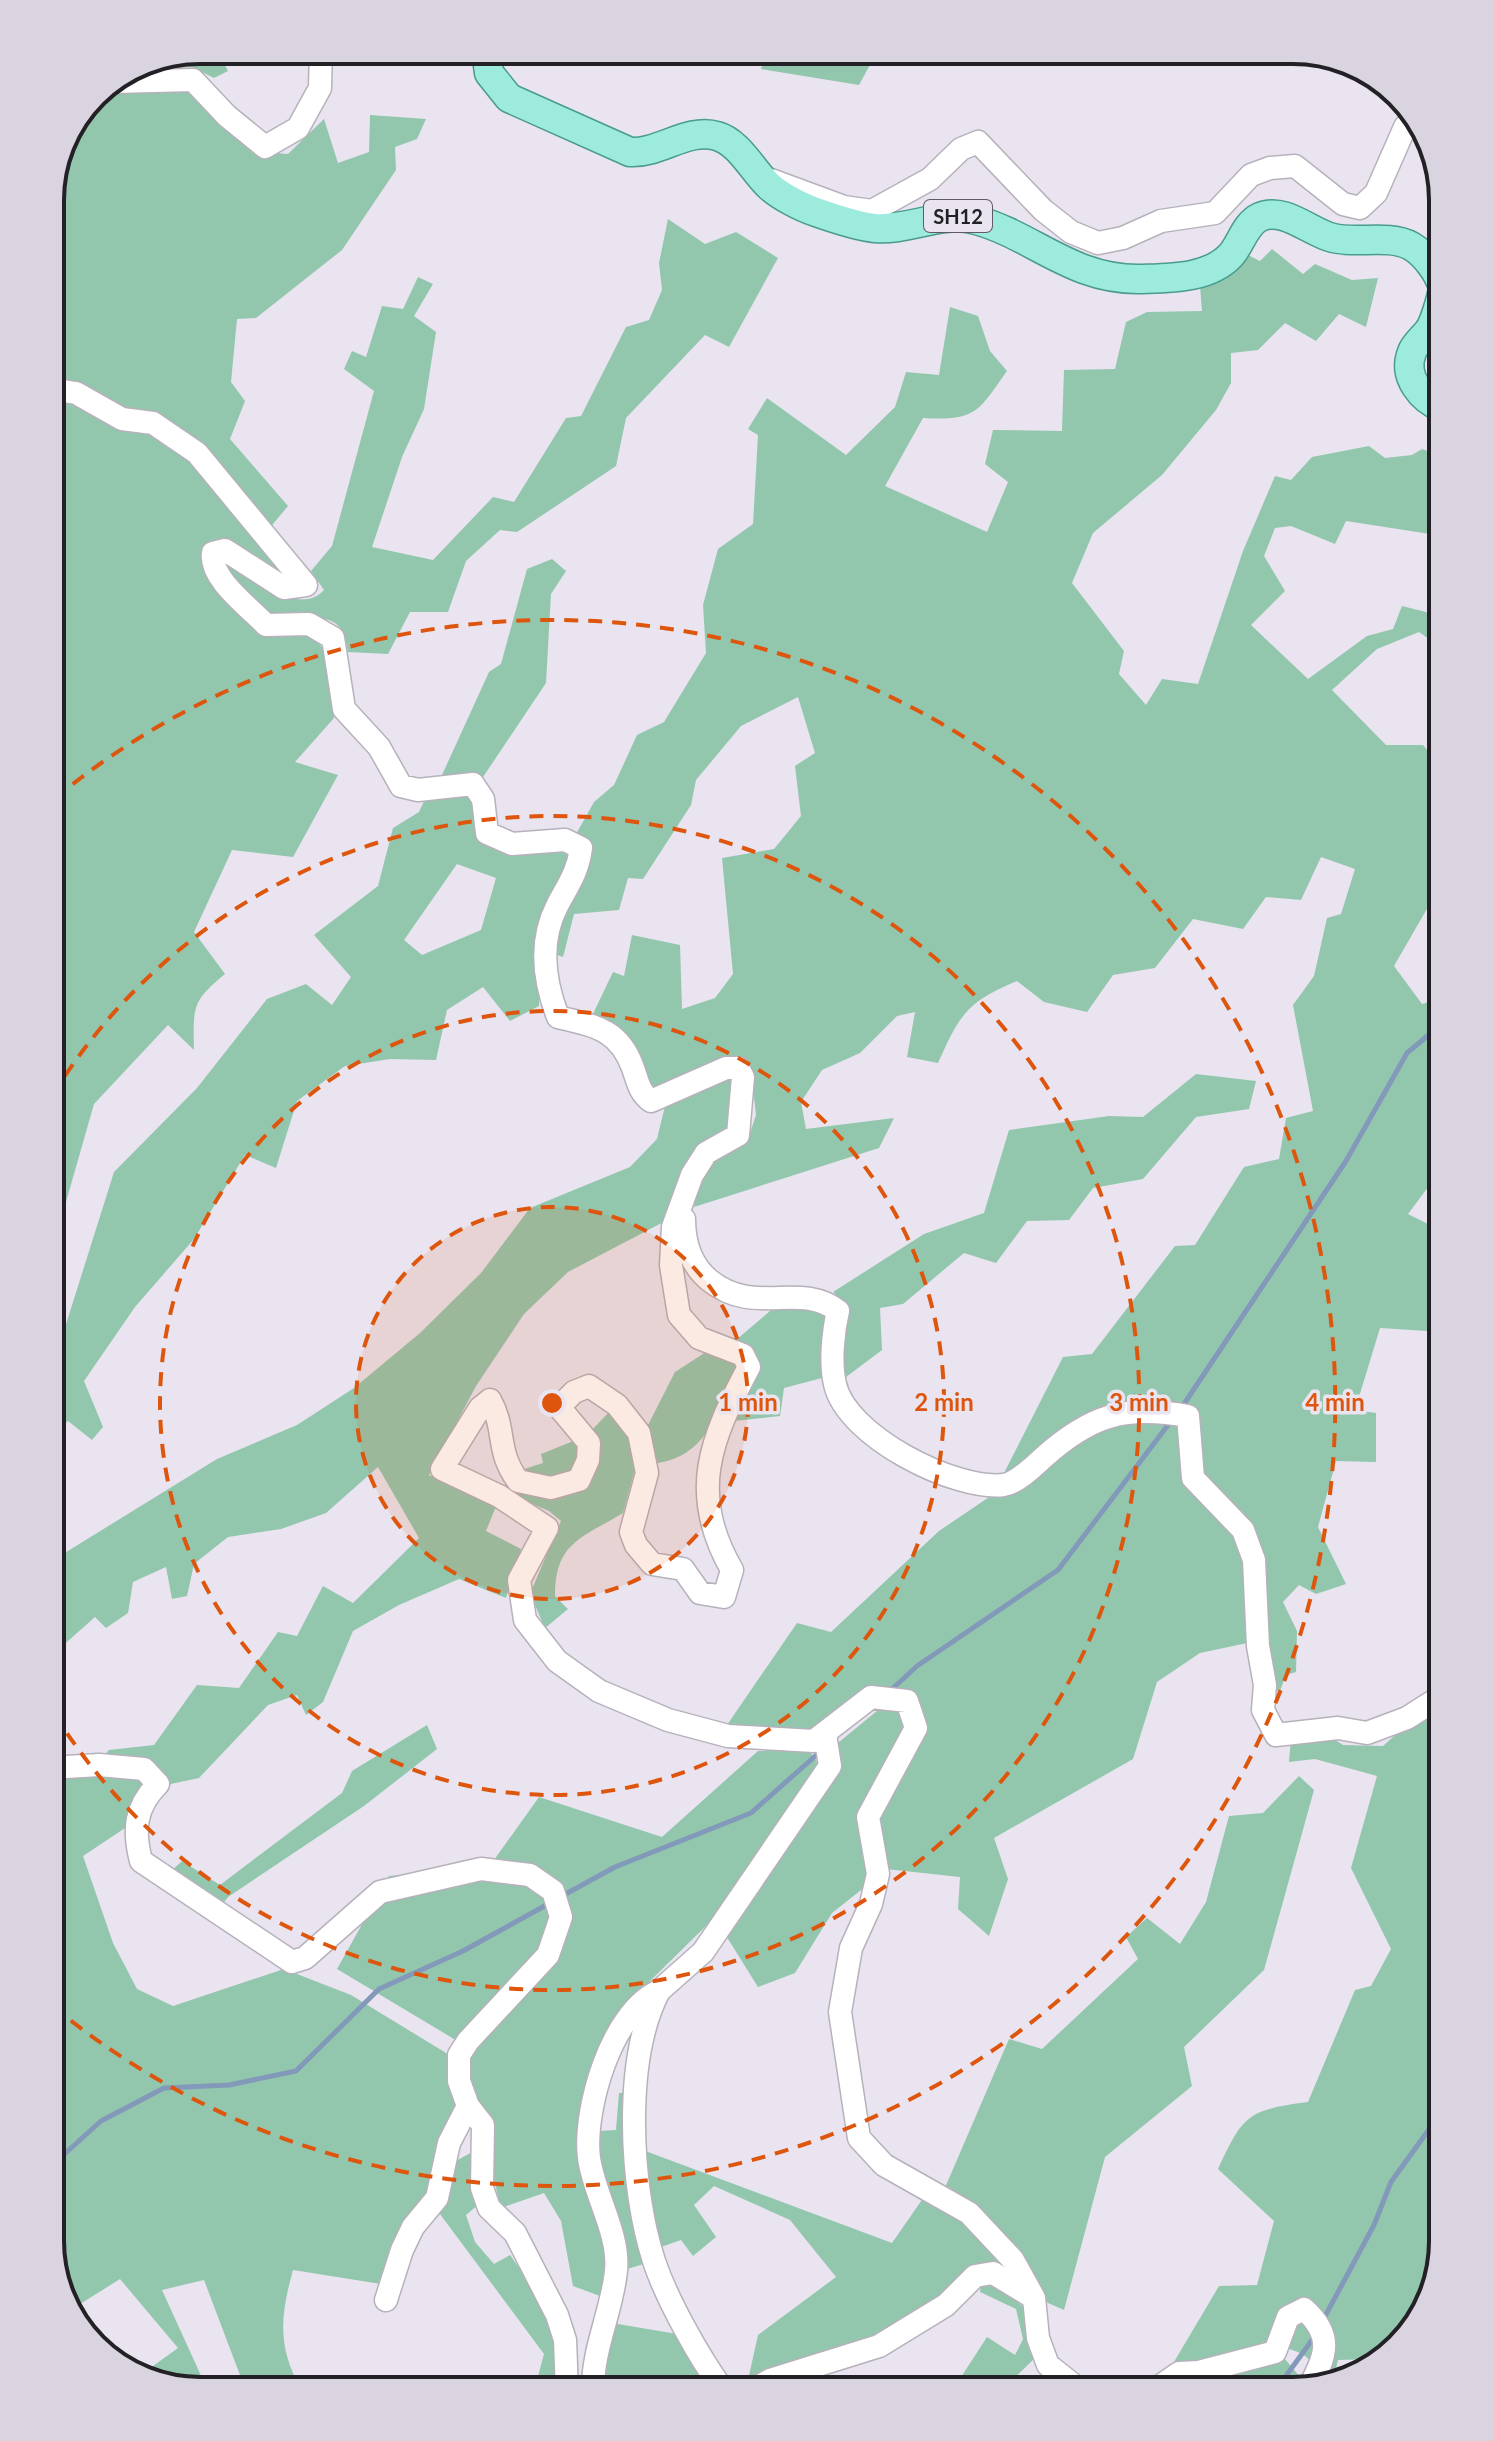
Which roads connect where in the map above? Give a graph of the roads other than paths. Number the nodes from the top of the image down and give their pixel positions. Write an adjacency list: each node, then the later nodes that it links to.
1 (321, 64): 3 (street)
2 (488, 64): 5 (main road, SH12)
3 (135, 81)
4 (1407, 127): 5 (street)
5 (758, 176): 6 (main road, SH12)
6 (1429, 265)
7 (1429, 330): 9 (main road, SH12)
8 (64, 391): 10 (street)
9 (1429, 402)
10 (685, 1201): 11 (street); 12 (street)
11 (1429, 1704)
12 (825, 1734): 14 (street); 16 (street)
13 (64, 1767): 15 (street)
14 (659, 1991): 20 (street); 21 (street)
15 (468, 2106): 17 (street); 19 (street)
16 (1034, 2298): 22 (street); 23 (street)
17 (386, 2300)
18 (1314, 2375): 24 (street)
19 (566, 2377)
20 (595, 2377)
21 (714, 2377)
22 (780, 2377)
23 (1063, 2377)
24 (1173, 2377)

